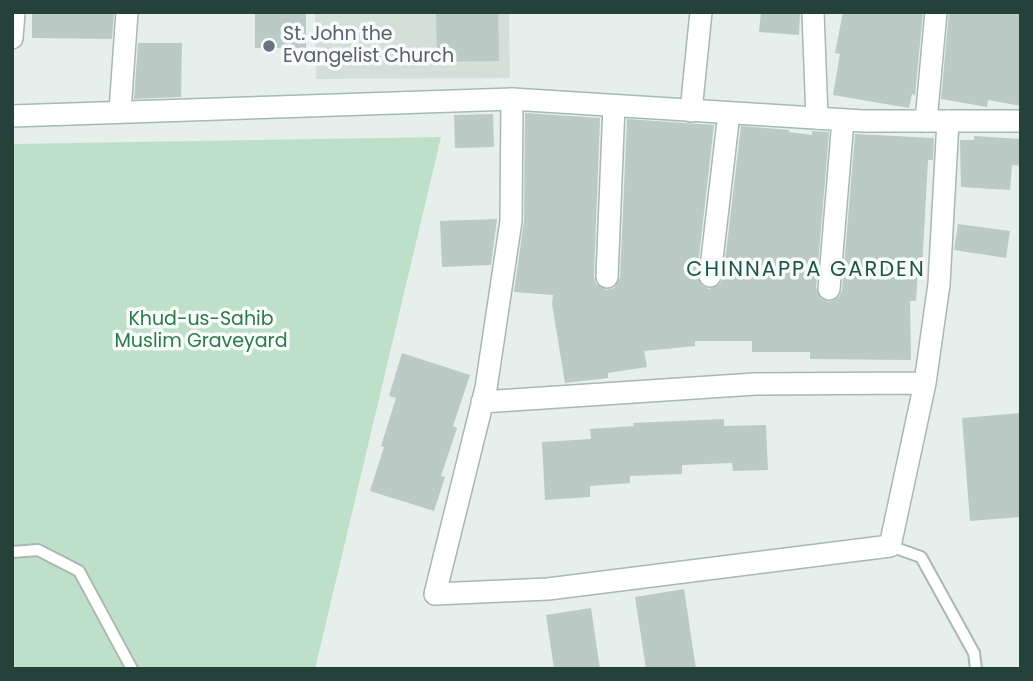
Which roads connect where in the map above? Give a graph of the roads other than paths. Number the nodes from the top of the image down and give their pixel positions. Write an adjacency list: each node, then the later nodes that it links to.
1 (14, 12): 6 (street)
2 (127, 12): 9 (street)
3 (701, 12): 10 (street)
4 (813, 12): 13 (street)
5 (936, 12): 15 (street)
6 (12, 38)
7 (512, 99): 8 (street); 9 (street); 22 (street)
8 (614, 106): 10 (street); 19 (street)
9 (120, 111): 12 (street)
10 (691, 111): 11 (street)
11 (729, 113): 13 (street); 18 (street)
12 (12, 116)
13 (817, 118): 14 (street)
14 (843, 120): 15 (street); 20 (street)
15 (926, 121): 16 (street)
16 (948, 121): 17 (street); 21 (street)
17 (1021, 121)
18 (710, 276)
19 (607, 277)
20 (829, 289)
21 (925, 383): 22 (street); 23 (street)
22 (482, 402): 23 (street)
23 (890, 546): 26 (lane)
24 (12, 552): 25 (lane)
25 (132, 669)
26 (976, 669)

